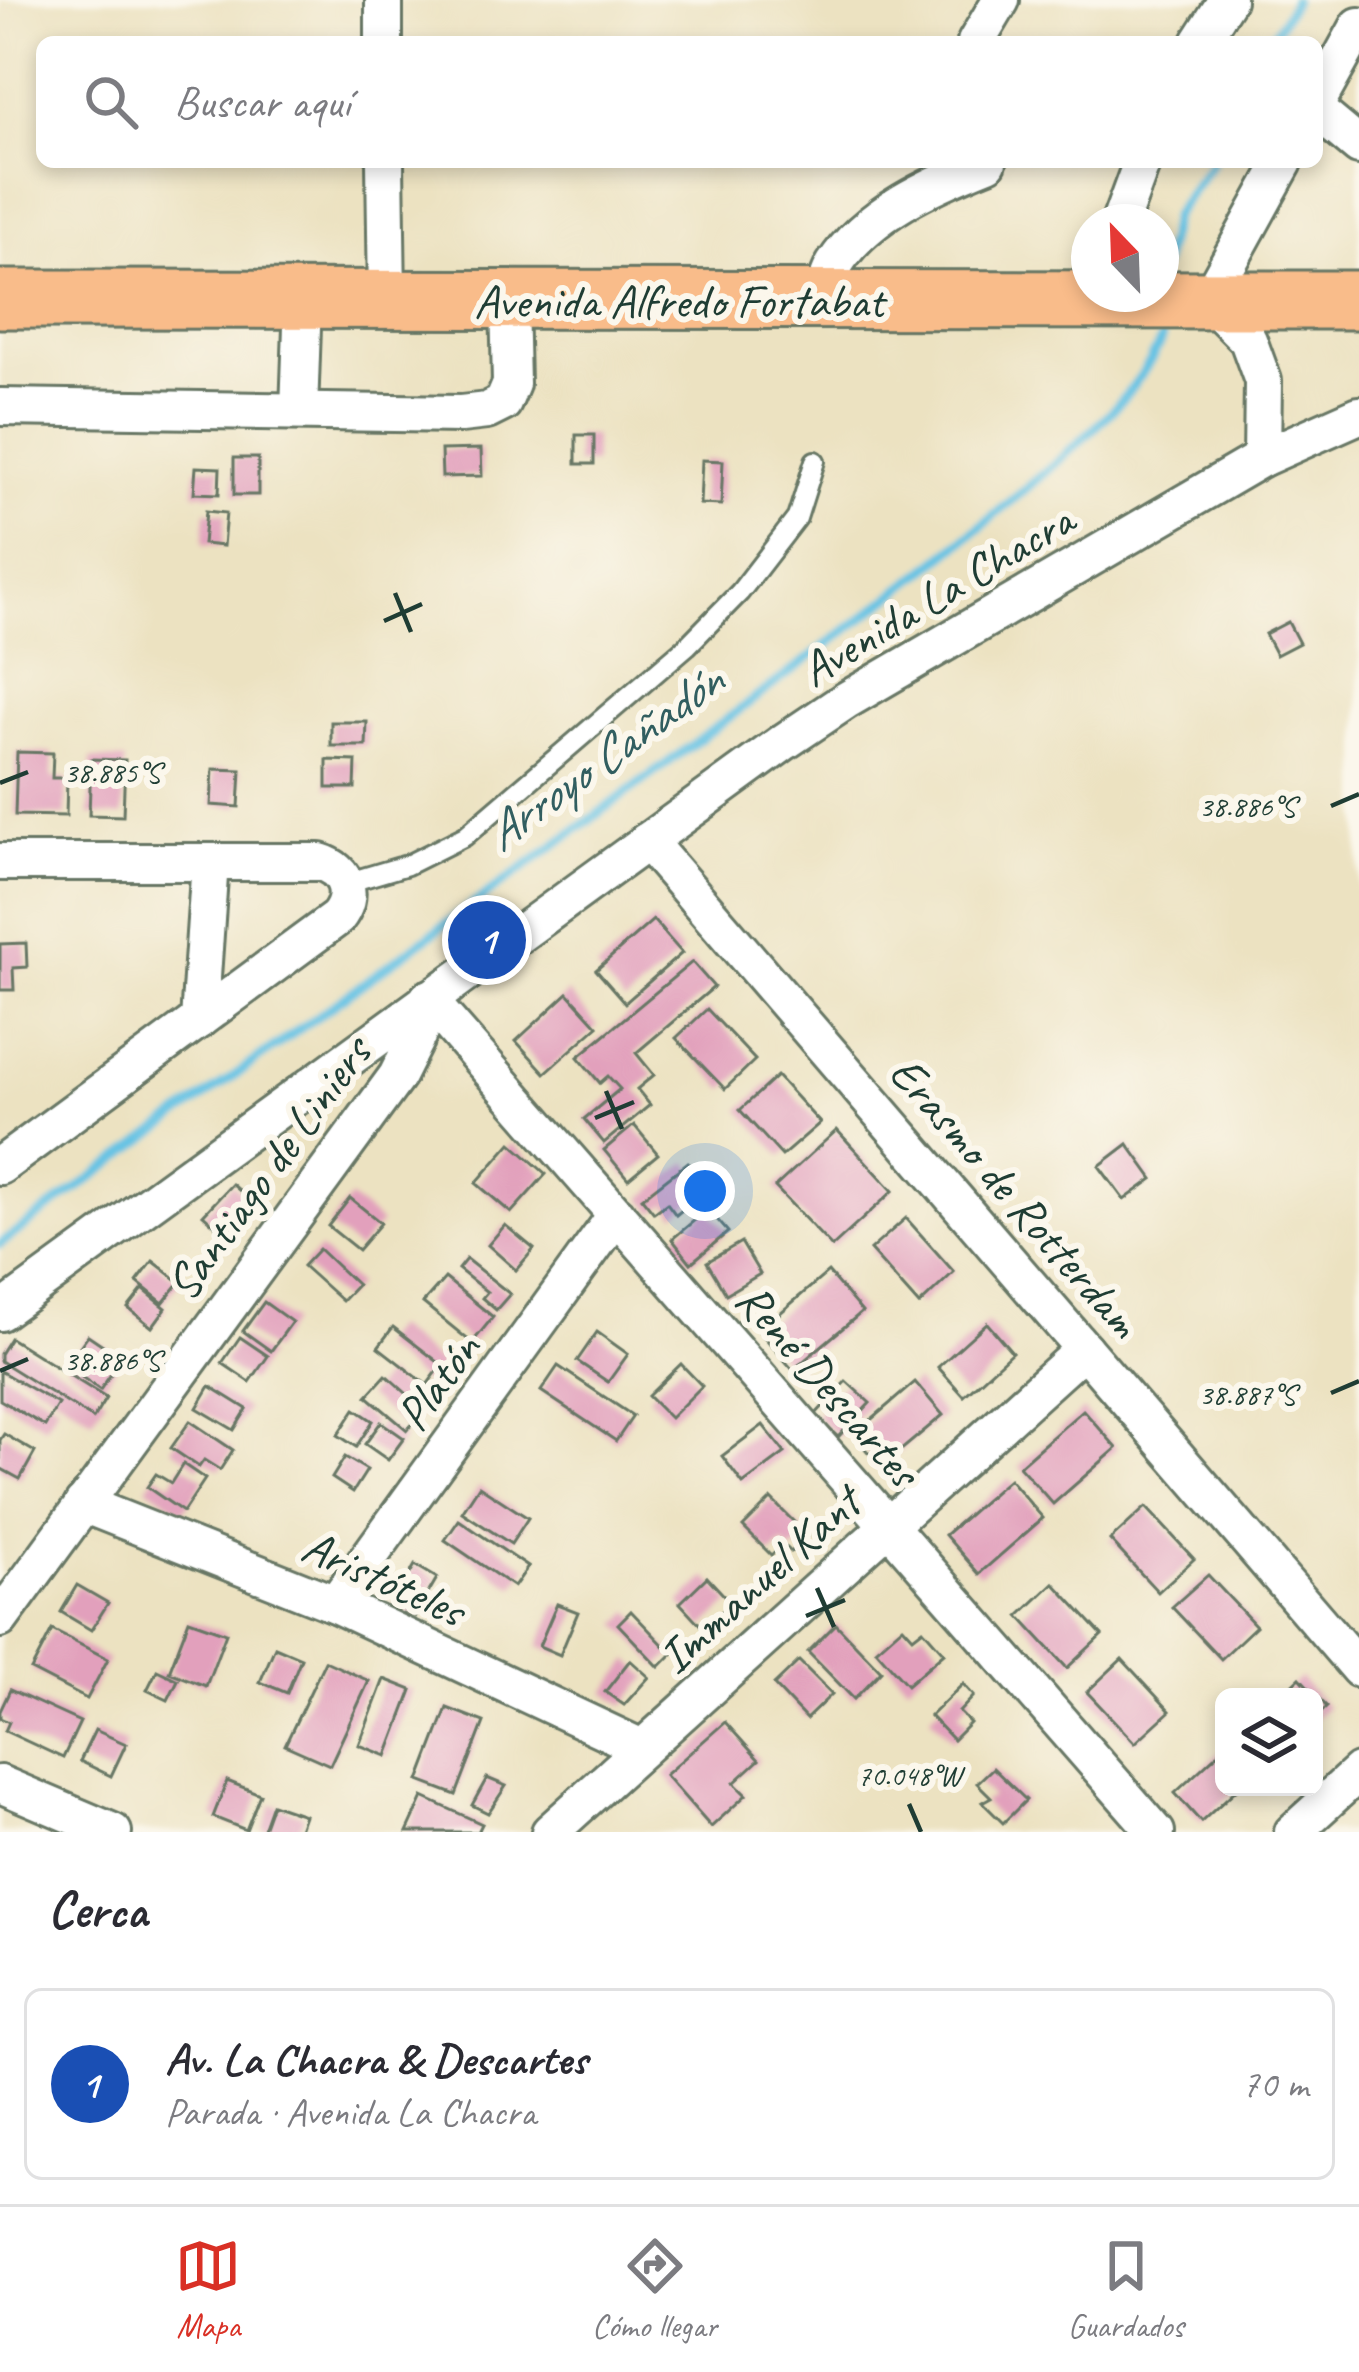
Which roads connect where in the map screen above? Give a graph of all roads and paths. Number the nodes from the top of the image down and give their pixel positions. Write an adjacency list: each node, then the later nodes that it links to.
1 (384, 0): 5 (street)
2 (1001, 0): 6 (street)
3 (1227, 0): 7 (street)
4 (1359, 26): 8 (street)
5 (384, 36)
6 (980, 36)
7 (1204, 36)
8 (1323, 95)
9 (1323, 113): 10 (street)
10 (1359, 146)
11 (385, 168): 21 (street)
12 (924, 168): 16 (street)
13 (973, 168): 16 (street)
14 (1140, 168): 17 (street)
15 (1281, 168): 25 (street)
16 (914, 198): 24 (street)
17 (1127, 204)
18 (1071, 297): 24 (highway, Avenida Alfredo Fortabat)
19 (0, 299): 20 (highway, Avenida Alfredo Fortabat)
20 (303, 299): 21 (highway, Avenida Alfredo Fortabat); 28 (street)
21 (387, 299): 22 (highway, Avenida Alfredo Fortabat)
22 (509, 299): 24 (highway, Avenida Alfredo Fortabat); 28 (street)
23 (1179, 299): 25 (highway, Avenida Alfredo Fortabat)
24 (820, 300)
25 (1208, 300): 26 (highway, Avenida Alfredo Fortabat); 30 (street)
26 (1359, 300)
27 (0, 407): 28 (street)
28 (299, 411)
29 (1359, 415): 30 (street, Avenida La Chacra)
30 (1262, 458): 32 (street, Avenida La Chacra)
31 (815, 461): 35 (lane)
32 (647, 841): 36 (street, Avenida La Chacra); 41 (street, Erasmo de Rotterdam)
33 (0, 862): 34 (street)
34 (210, 862): 35 (street); 37 (street)
35 (346, 883): 37 (street)
36 (428, 999): 39 (street, René Descartes); 40 (street, Avenida La Chacra); 42 (street, Santiago de Liniers)
37 (199, 1019): 38 (street)
38 (0, 1166)
39 (616, 1214): 43 (street, René Descartes); 44 (street, Platón)
40 (0, 1312)
41 (1084, 1349): 43 (street, Immanuel Kant); 46 (street, Erasmo de Rotterdam)
42 (83, 1504): 44 (street, Aristóteles); 45 (street, Santiago de Liniers)
43 (889, 1526): 47 (street, Immanuel Kant); 52 (street, René Descartes)
44 (334, 1604): 47 (street, Aristóteles)
45 (0, 1618)
46 (1359, 1669)
47 (642, 1748): 51 (street, Immanuel Kant)
48 (1359, 1772): 53 (street)
49 (0, 1784): 50 (street)
50 (113, 1832)
51 (550, 1832)
52 (1156, 1832)
53 (1293, 1832)

